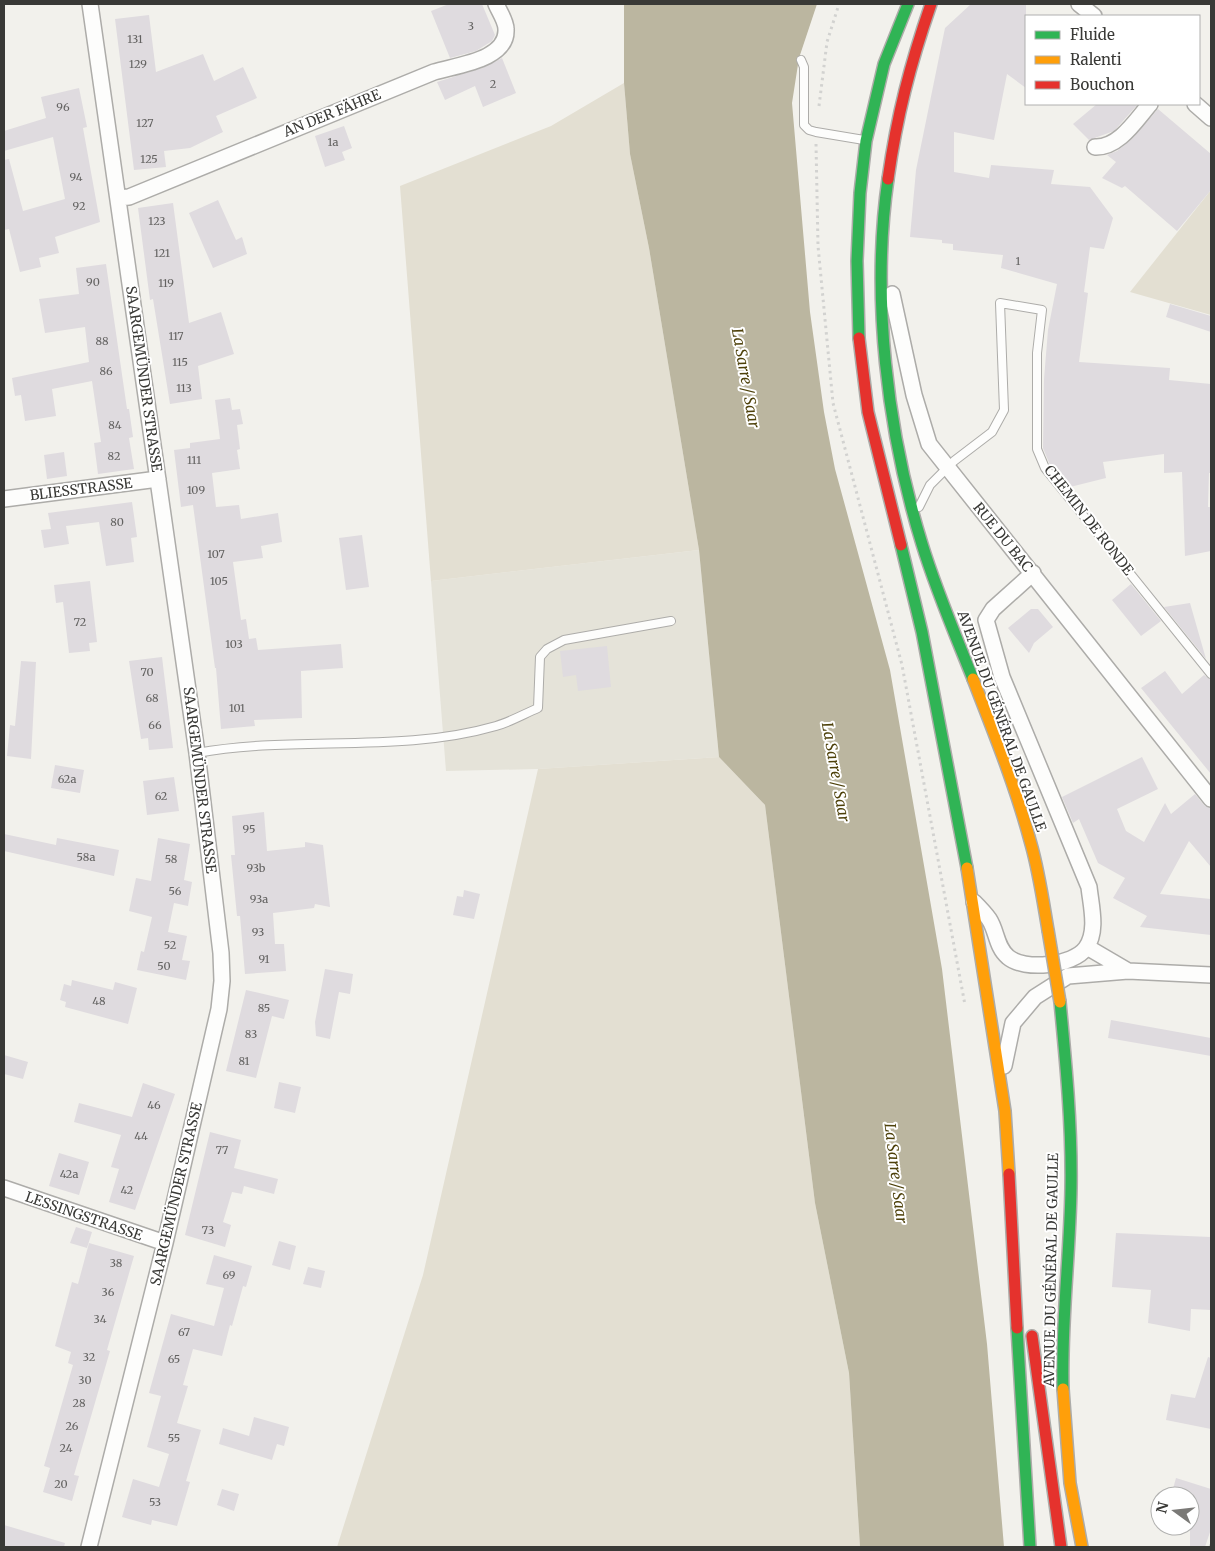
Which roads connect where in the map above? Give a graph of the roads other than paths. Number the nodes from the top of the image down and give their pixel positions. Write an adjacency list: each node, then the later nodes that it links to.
1 (90, 4): 13 (street, SAARGEMÜNDER STRASSE)
2 (496, 4): 13 (street, AN DER FÄHRE)
3 (908, 4): 11 (main road, AVENUE DU GÉNÉRAL DE GAULLE)
4 (930, 4): 14 (main road, AVENUE DU GÉNÉRAL DE GAULLE)
5 (1081, 4): 6 (street)
6 (1093, 15)
7 (801, 60): 11 (lane)
8 (1149, 105): 12 (street)
9 (1196, 105): 10 (street)
10 (1211, 118)
11 (866, 141): 24 (main road, AVENUE DU GÉNÉRAL DE GAULLE)
12 (1095, 147)
13 (118, 198): 16 (street, SAARGEMÜNDER STRASSE)
14 (884, 233): 15 (street, RUE DU BAC); 18 (main road, AVENUE DU GÉNÉRAL DE GAULLE)
15 (948, 468): 18 (lane); 19 (street, RUE DU BAC); 21 (lane, CHEMIN DE RONDE)
16 (158, 479): 17 (street, BLIESSTRASSE); 22 (street, SAARGEMÜNDER STRASSE)
17 (4, 499)
18 (915, 520): 36 (main road, AVENUE DU GÉNÉRAL DE GAULLE, bridge)
19 (1033, 573): 23 (street, RUE DU BAC); 25 (street)
20 (672, 621): 22 (lane)
21 (1211, 674)
22 (197, 753): 30 (street, SAARGEMÜNDER STRASSE)
23 (1211, 799)
24 (973, 901): 25 (street); 28 (main road, AVENUE DU GÉNÉRAL DE GAULLE)
25 (1087, 947): 26 (street)
26 (1128, 971): 27 (street); 28 (street)
27 (1211, 975)
28 (1004, 1111): 31 (main road); 34 (main road, AVENUE DU GÉNÉRAL DE GAULLE)
29 (4, 1188): 30 (street, LESSINGSTRASSE)
30 (165, 1243): 33 (street, SAARGEMÜNDER STRASSE)
31 (1027, 1298)
32 (1031, 1328): 35 (main road)
33 (89, 1547)
34 (1030, 1547)
35 (1061, 1547)
36 (1082, 1547)

